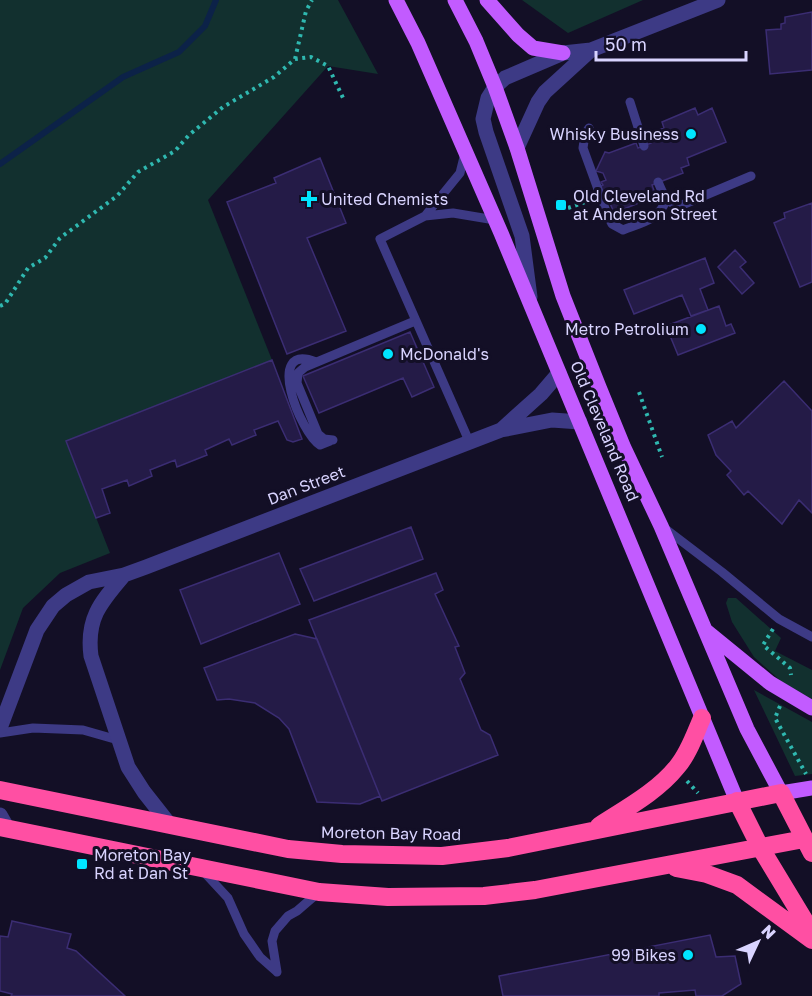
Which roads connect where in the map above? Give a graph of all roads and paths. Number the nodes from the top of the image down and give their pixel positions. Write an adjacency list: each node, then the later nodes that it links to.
1 (312, 0): 8 (path)
2 (396, 0): 15 (main road, Old Cleveland Road)
3 (455, 0): 9 (main road, Old Cleveland Road)
4 (487, 0): 7 (main road)
5 (718, 0): 6 (street)
6 (591, 50): 7 (street); 14 (street)
7 (563, 53): 9 (street)
8 (295, 59): 10 (path); 23 (path)
9 (495, 87): 14 (main road, Old Cleveland Road); 24 (street)
10 (344, 100)
11 (630, 102): 13 (lane)
12 (589, 128): 18 (lane)
13 (644, 146)
14 (517, 148): 33 (main road, Old Cleveland Road)
15 (466, 152): 21 (lane); 22 (main road, Old Cleveland Road)
16 (752, 176): 18 (lane)
17 (658, 182): 18 (lane)
18 (666, 200)
19 (585, 202): 20 (path)
20 (568, 208)
21 (425, 216): 22 (lane); 25 (lane)
22 (495, 220): 24 (main road, Old Cleveland Road)
23 (0, 306)
24 (531, 306): 26 (main road, Old Cleveland Road)
25 (415, 321): 30 (lane); 31 (lane)
26 (559, 373): 28 (main road, Old Cleveland Road); 29 (street, Dan Street)
27 (639, 392): 32 (path)
28 (580, 422): 29 (street, Dan Street); 41 (main road, Old Cleveland Road)
29 (501, 430): 31 (street, Dan Street)
30 (333, 440)
31 (469, 441): 34 (street, Dan Street)
32 (662, 457)
33 (661, 526): 35 (main road, Old Cleveland Road); 37 (lane)
34 (124, 575): 42 (street, Dan Street); 44 (street, Dan Street)
35 (703, 628): 40 (main road); 48 (main road, Old Cleveland Road)
36 (773, 628): 38 (path)
37 (812, 637)
38 (791, 682)
39 (781, 704): 46 (path)
40 (812, 708)
41 (702, 718): 50 (main road, Old Cleveland Road); 53 (highway)
42 (0, 728)
43 (0, 733): 44 (lane)
44 (118, 740): 52 (street, Dan Street)
45 (682, 775): 49 (path)
46 (809, 781): 48 (main road)
47 (0, 790): 52 (highway, Moreton Bay Road)
48 (781, 793): 50 (highway, Moreton Bay Road); 54 (highway)
49 (701, 795)
50 (737, 801): 53 (highway, Moreton Bay Road); 55 (highway, Old Cleveland Road)
51 (3, 823): 57 (highway)
52 (170, 825): 53 (highway, Moreton Bay Road)
53 (592, 831)
54 (809, 843): 55 (highway)
55 (760, 847): 56 (highway); 59 (highway, Old Cleveland Road)
56 (666, 866): 58 (highway); 60 (highway)
57 (200, 868): 58 (highway); 58 (lane)
58 (319, 892)
59 (812, 933)
60 (812, 940)

